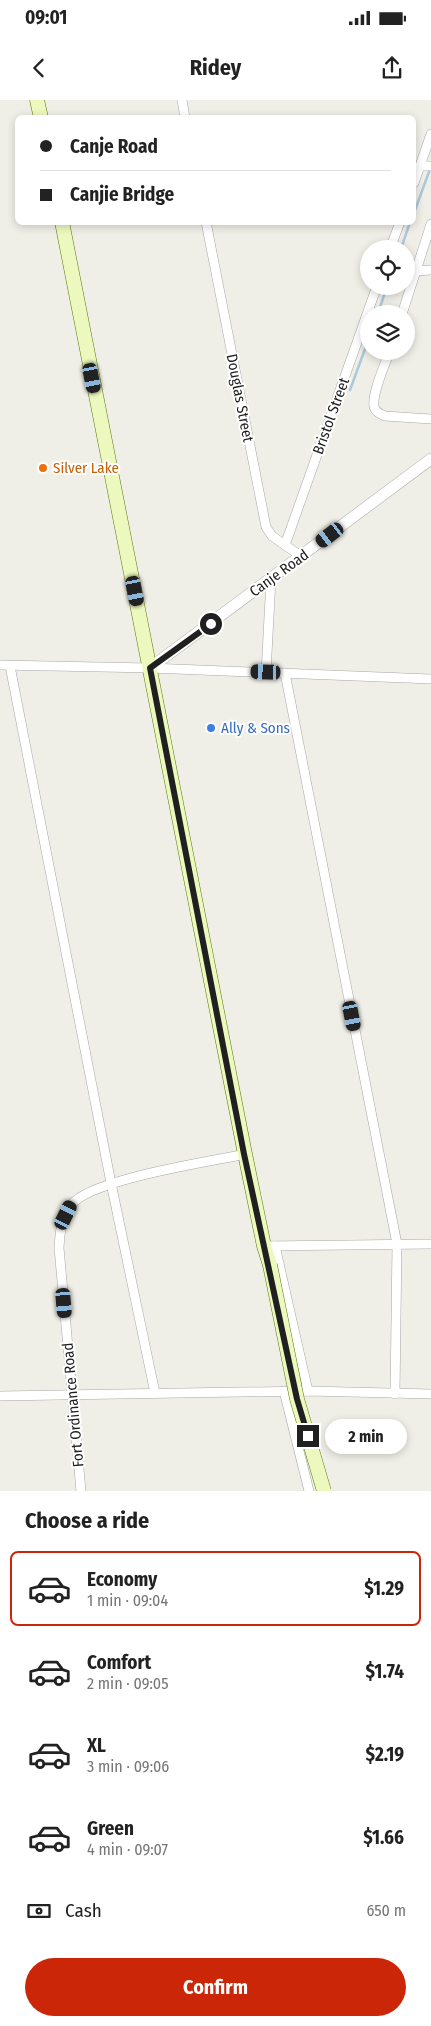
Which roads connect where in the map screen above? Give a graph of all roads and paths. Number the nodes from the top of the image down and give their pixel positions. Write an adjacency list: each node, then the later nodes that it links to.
1 (37, 100): 3 (main road)
2 (182, 100): 4 (street)
3 (40, 115)
4 (184, 115)
5 (431, 134): 6 (street)
6 (420, 166): 7 (street); 8 (street)
7 (431, 166)
8 (416, 177)
9 (431, 224): 15 (street)
10 (63, 225): 25 (main road)
11 (207, 225): 21 (street, Douglas Street)
12 (399, 225): 13 (street)
13 (393, 240)
14 (431, 270): 15 (street)
15 (416, 271): 17 (street)
16 (374, 295): 21 (street, Bristol Street)
17 (405, 305)
18 (387, 360): 19 (street)
19 (431, 419)
20 (431, 459): 22 (street, Canje Road)
21 (285, 545): 22 (street, Douglas Street)
22 (302, 557): 23 (street, Canje Road)
23 (271, 579): 25 (street, Canje Road); 26 (street)
24 (3, 664): 25 (street); 30 (street)
25 (150, 668): 26 (street); 29 (main road)
26 (266, 672): 27 (street)
27 (285, 673): 28 (street); 31 (street)
28 (431, 680)
29 (244, 1154): 30 (street, Fort Ordinance Road); 33 (main road)
30 (111, 1182): 36 (street); 40 (street, Fort Ordinance Road)
31 (397, 1244): 32 (street); 33 (street); 37 (street)
32 (431, 1244)
33 (270, 1246): 35 (street); 43 (main road, bridge)
34 (284, 1391): 35 (street); 36 (street); 42 (street)
35 (308, 1391): 37 (street)
36 (155, 1393): 40 (street)
37 (395, 1394): 38 (street)
38 (431, 1394)
39 (0, 1396): 40 (street)
40 (72, 1396): 41 (street, Fort Ordinance Road)
41 (81, 1491)
42 (309, 1491)
43 (324, 1491)

